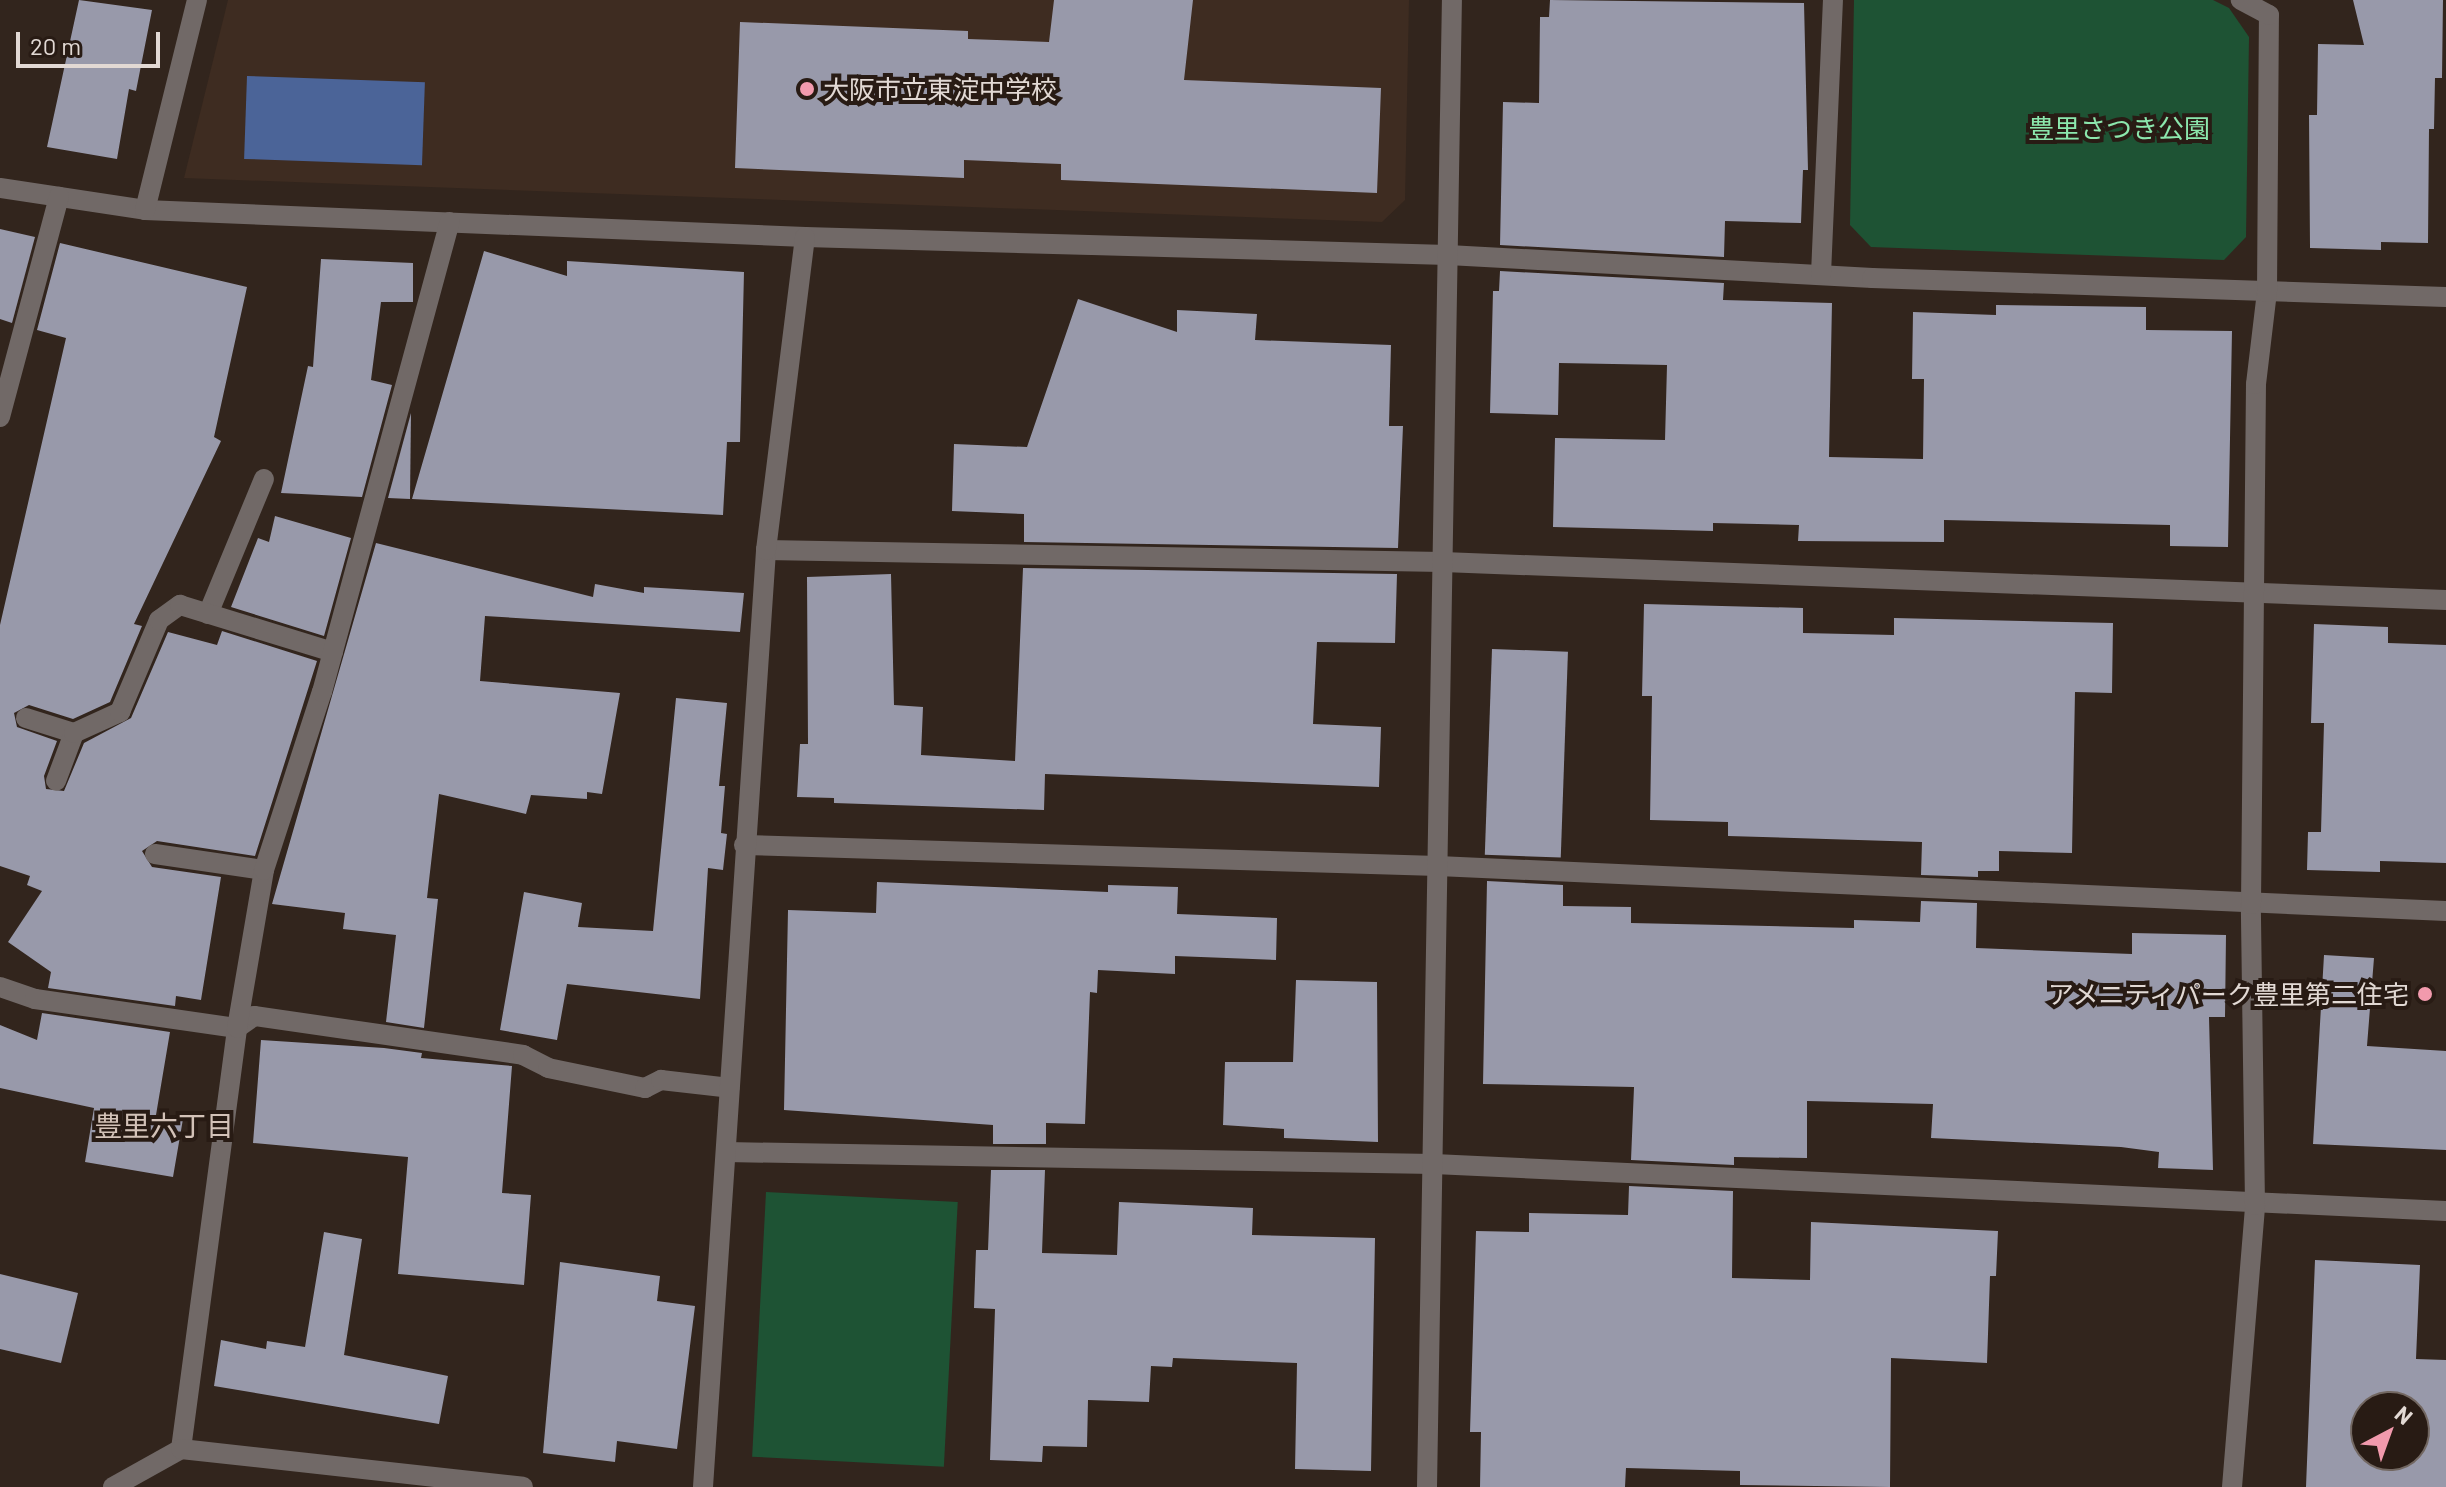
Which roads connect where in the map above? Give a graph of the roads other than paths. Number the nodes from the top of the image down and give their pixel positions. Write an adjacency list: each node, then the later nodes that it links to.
1 (197, 0): 7 (street)
2 (1452, 0): 10 (street)
3 (1833, 0): 11 (street)
4 (2241, 0): 12 (street)
5 (0, 188): 6 (street)
6 (59, 197): 7 (street); 14 (street)
7 (145, 210): 8 (street)
8 (450, 222): 9 (street); 21 (street)
9 (805, 237): 10 (street); 16 (street)
10 (1448, 255): 11 (street); 17 (street)
11 (1821, 274): 12 (street)
12 (2267, 292): 13 (street); 18 (street)
13 (2446, 297)
14 (0, 417)
15 (264, 479): 20 (street)
16 (766, 550): 17 (street); 25 (street)
17 (1443, 562): 18 (street); 27 (street)
18 (2254, 596): 19 (street); 29 (street)
19 (2446, 600)
20 (208, 614): 21 (street); 23 (street)
21 (333, 652): 28 (street)
22 (26, 718): 23 (street)
23 (74, 733): 24 (street)
24 (56, 781)
25 (744, 845): 27 (street); 33 (street)
26 (155, 854): 28 (street)
27 (1438, 866): 29 (street); 35 (street)
28 (264, 870): 32 (street)
29 (2251, 904): 30 (street); 36 (street)
30 (2446, 911)
31 (0, 987): 32 (street)
32 (237, 1028): 33 (street); 38 (street)
33 (730, 1088): 34 (street)
34 (726, 1152): 35 (street); 41 (street)
35 (1434, 1164): 36 (street); 42 (street)
36 (2255, 1205): 37 (street); 43 (street)
37 (2446, 1211)
38 (181, 1449): 39 (street); 40 (street)
39 (113, 1487)
40 (523, 1487)
41 (703, 1487)
42 (1427, 1487)
43 (2232, 1487)

